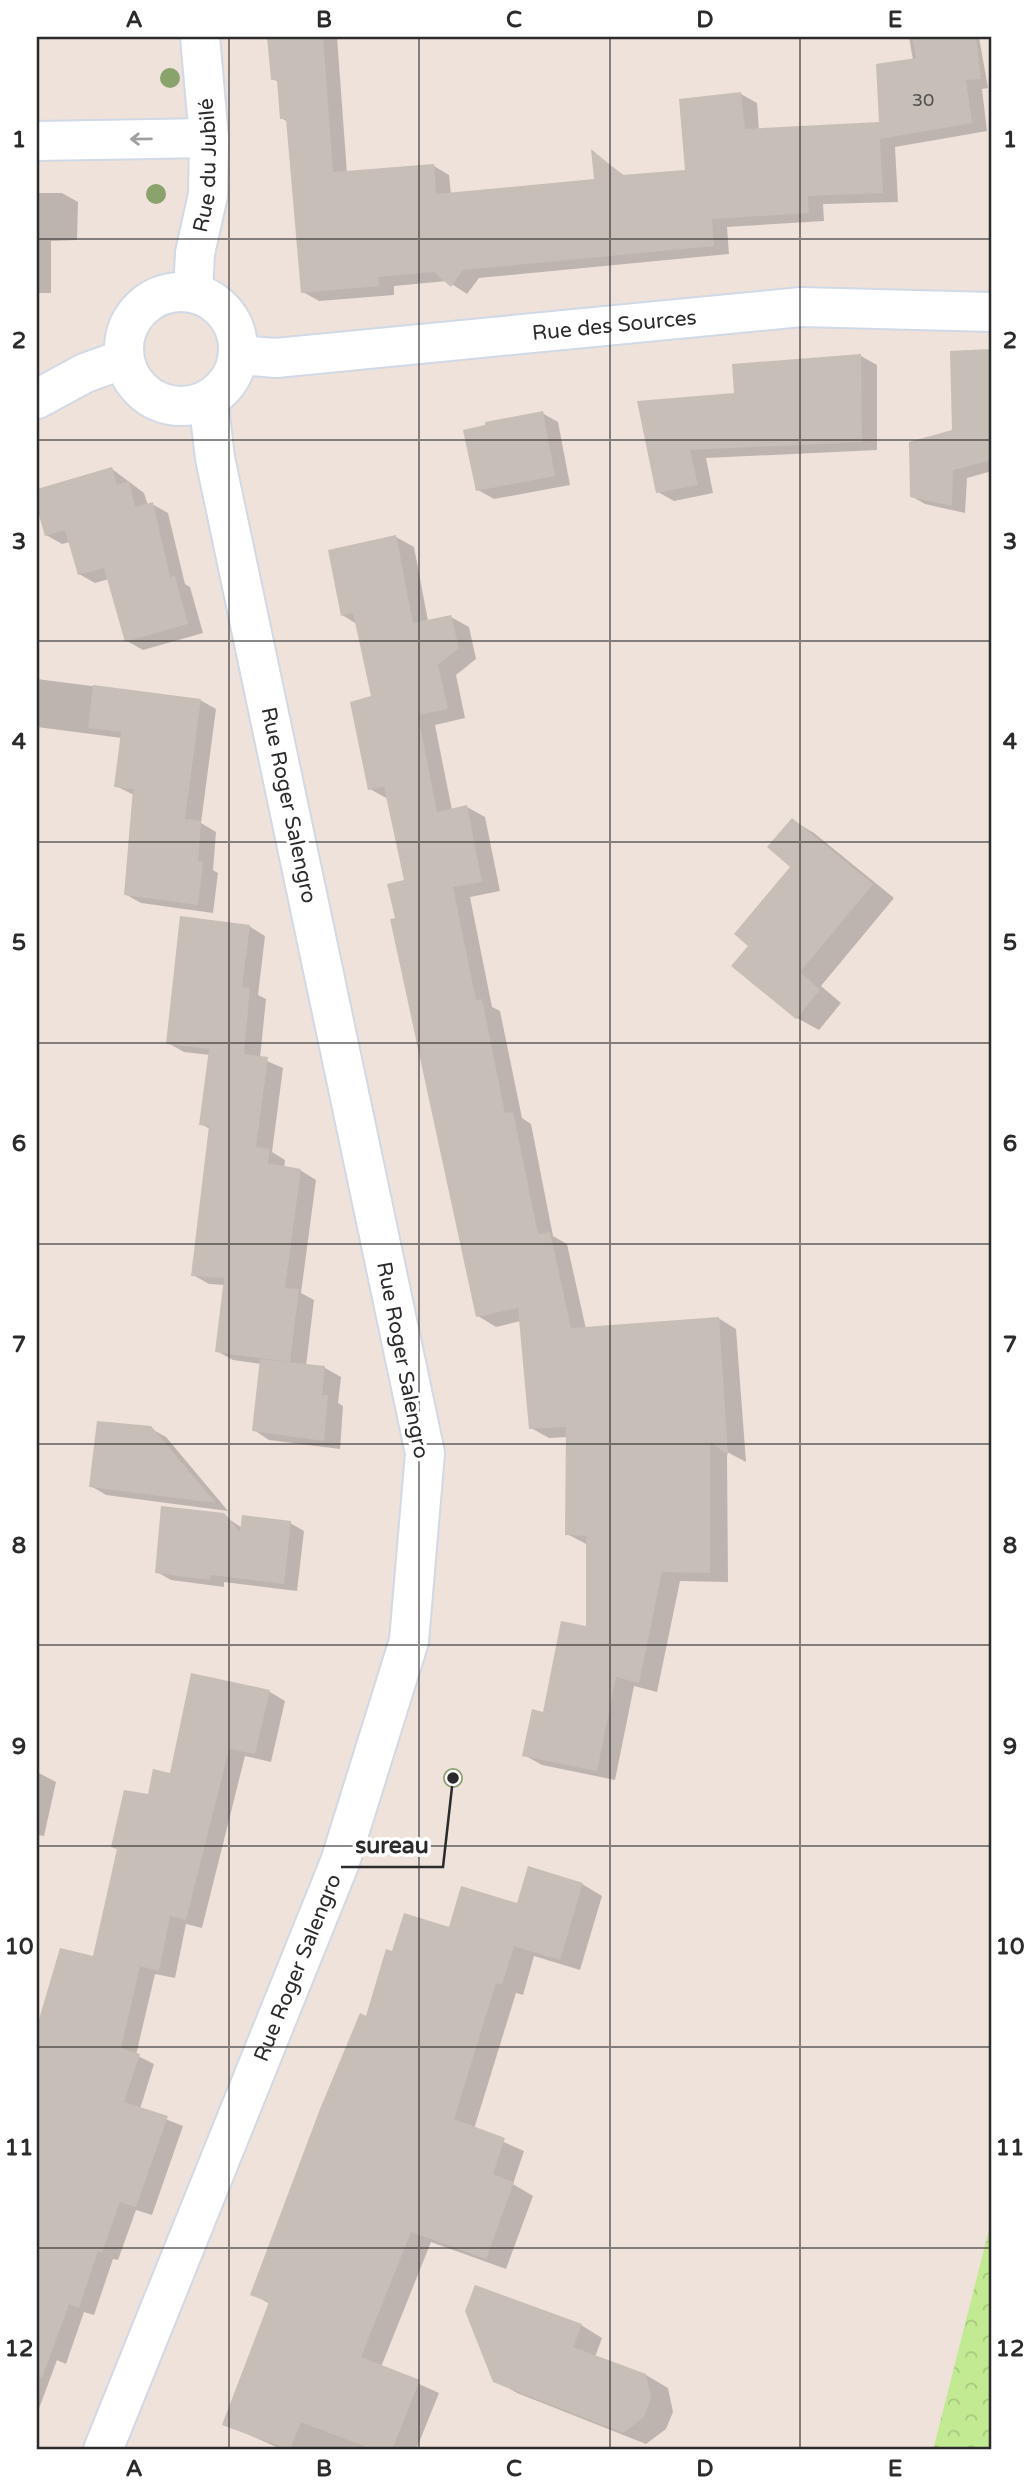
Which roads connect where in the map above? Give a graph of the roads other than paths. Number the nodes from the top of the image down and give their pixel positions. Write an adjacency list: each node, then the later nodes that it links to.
1 (200, 37): 2 (street, Rue du Jubilé)
2 (209, 138): 3 (street, one-way to 3); 4 (street, Rue du Jubilé)
3 (37, 141)
4 (193, 292): 6 (street); 7 (street)
5 (992, 312): 6 (street, Rue des Sources)
6 (238, 355): 9 (street)
7 (124, 359): 8 (street); 9 (street)
8 (37, 399)
9 (208, 399): 10 (street, Rue Roger Salengro)
10 (103, 2450)

